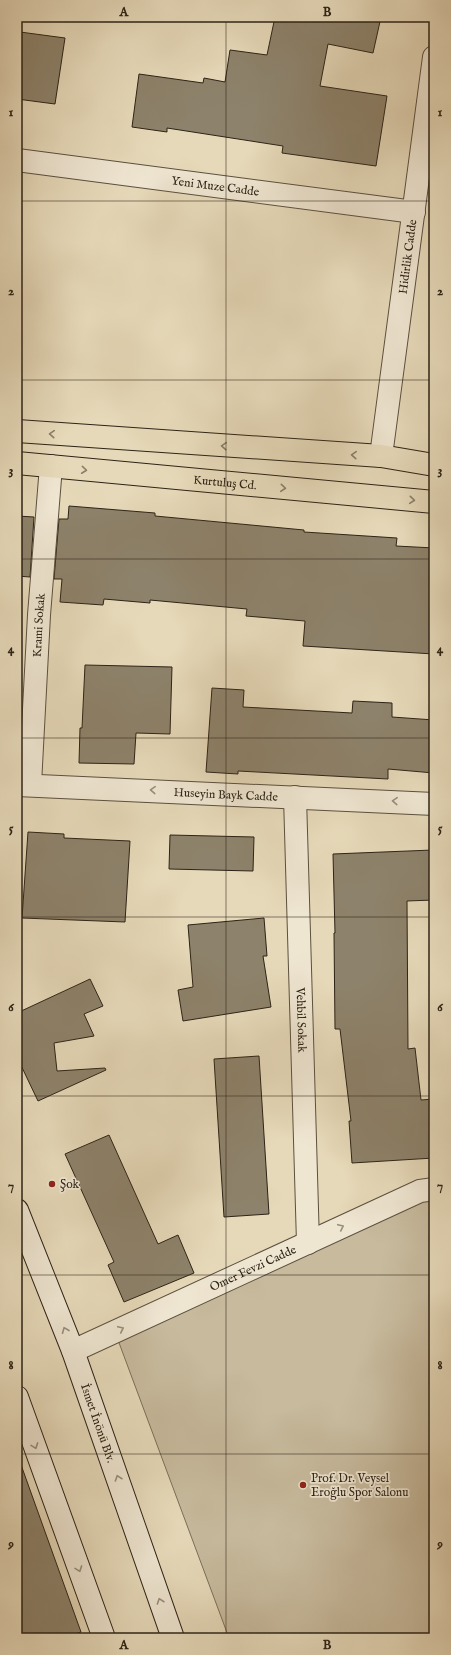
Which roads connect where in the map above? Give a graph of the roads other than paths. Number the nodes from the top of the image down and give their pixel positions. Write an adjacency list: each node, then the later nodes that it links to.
1 (434, 57): 3 (street, Hidirlik Cadde)
2 (17, 160): 3 (street, Yeni Muze Cadde)
3 (421, 202): 5 (street, Hidirlik Cadde)
4 (17, 431): 5 (main road, one-way to 4)
5 (381, 456): 7 (main road)
6 (17, 463): 8 (main road, Kurtuluş Cd.)
7 (434, 465)
8 (51, 466): 9 (main road, Kurtuluş Cd., one-way to 9); 10 (street, Krami Sokak)
9 (434, 502)
10 (24, 784): 11 (street, Huseyin Bayk Cadde, one-way to 10)
11 (295, 797): 12 (street, Huseyin Bayk Cadde, one-way to 11); 15 (street, Vehbil Sokak)
12 (434, 804)
13 (434, 1189): 15 (street, Omer Fevzi Cadde, one-way to 13)
14 (17, 1210): 16 (street, İsmet İnönü Blv., one-way to 14)
15 (308, 1243): 16 (street, Omer Fevzi Cadde, one-way to 15)
16 (73, 1351): 19 (street, İsmet İnönü Blv., one-way to 16)
17 (17, 1396): 18 (street, one-way to 18)
18 (104, 1638)
19 (173, 1638)

